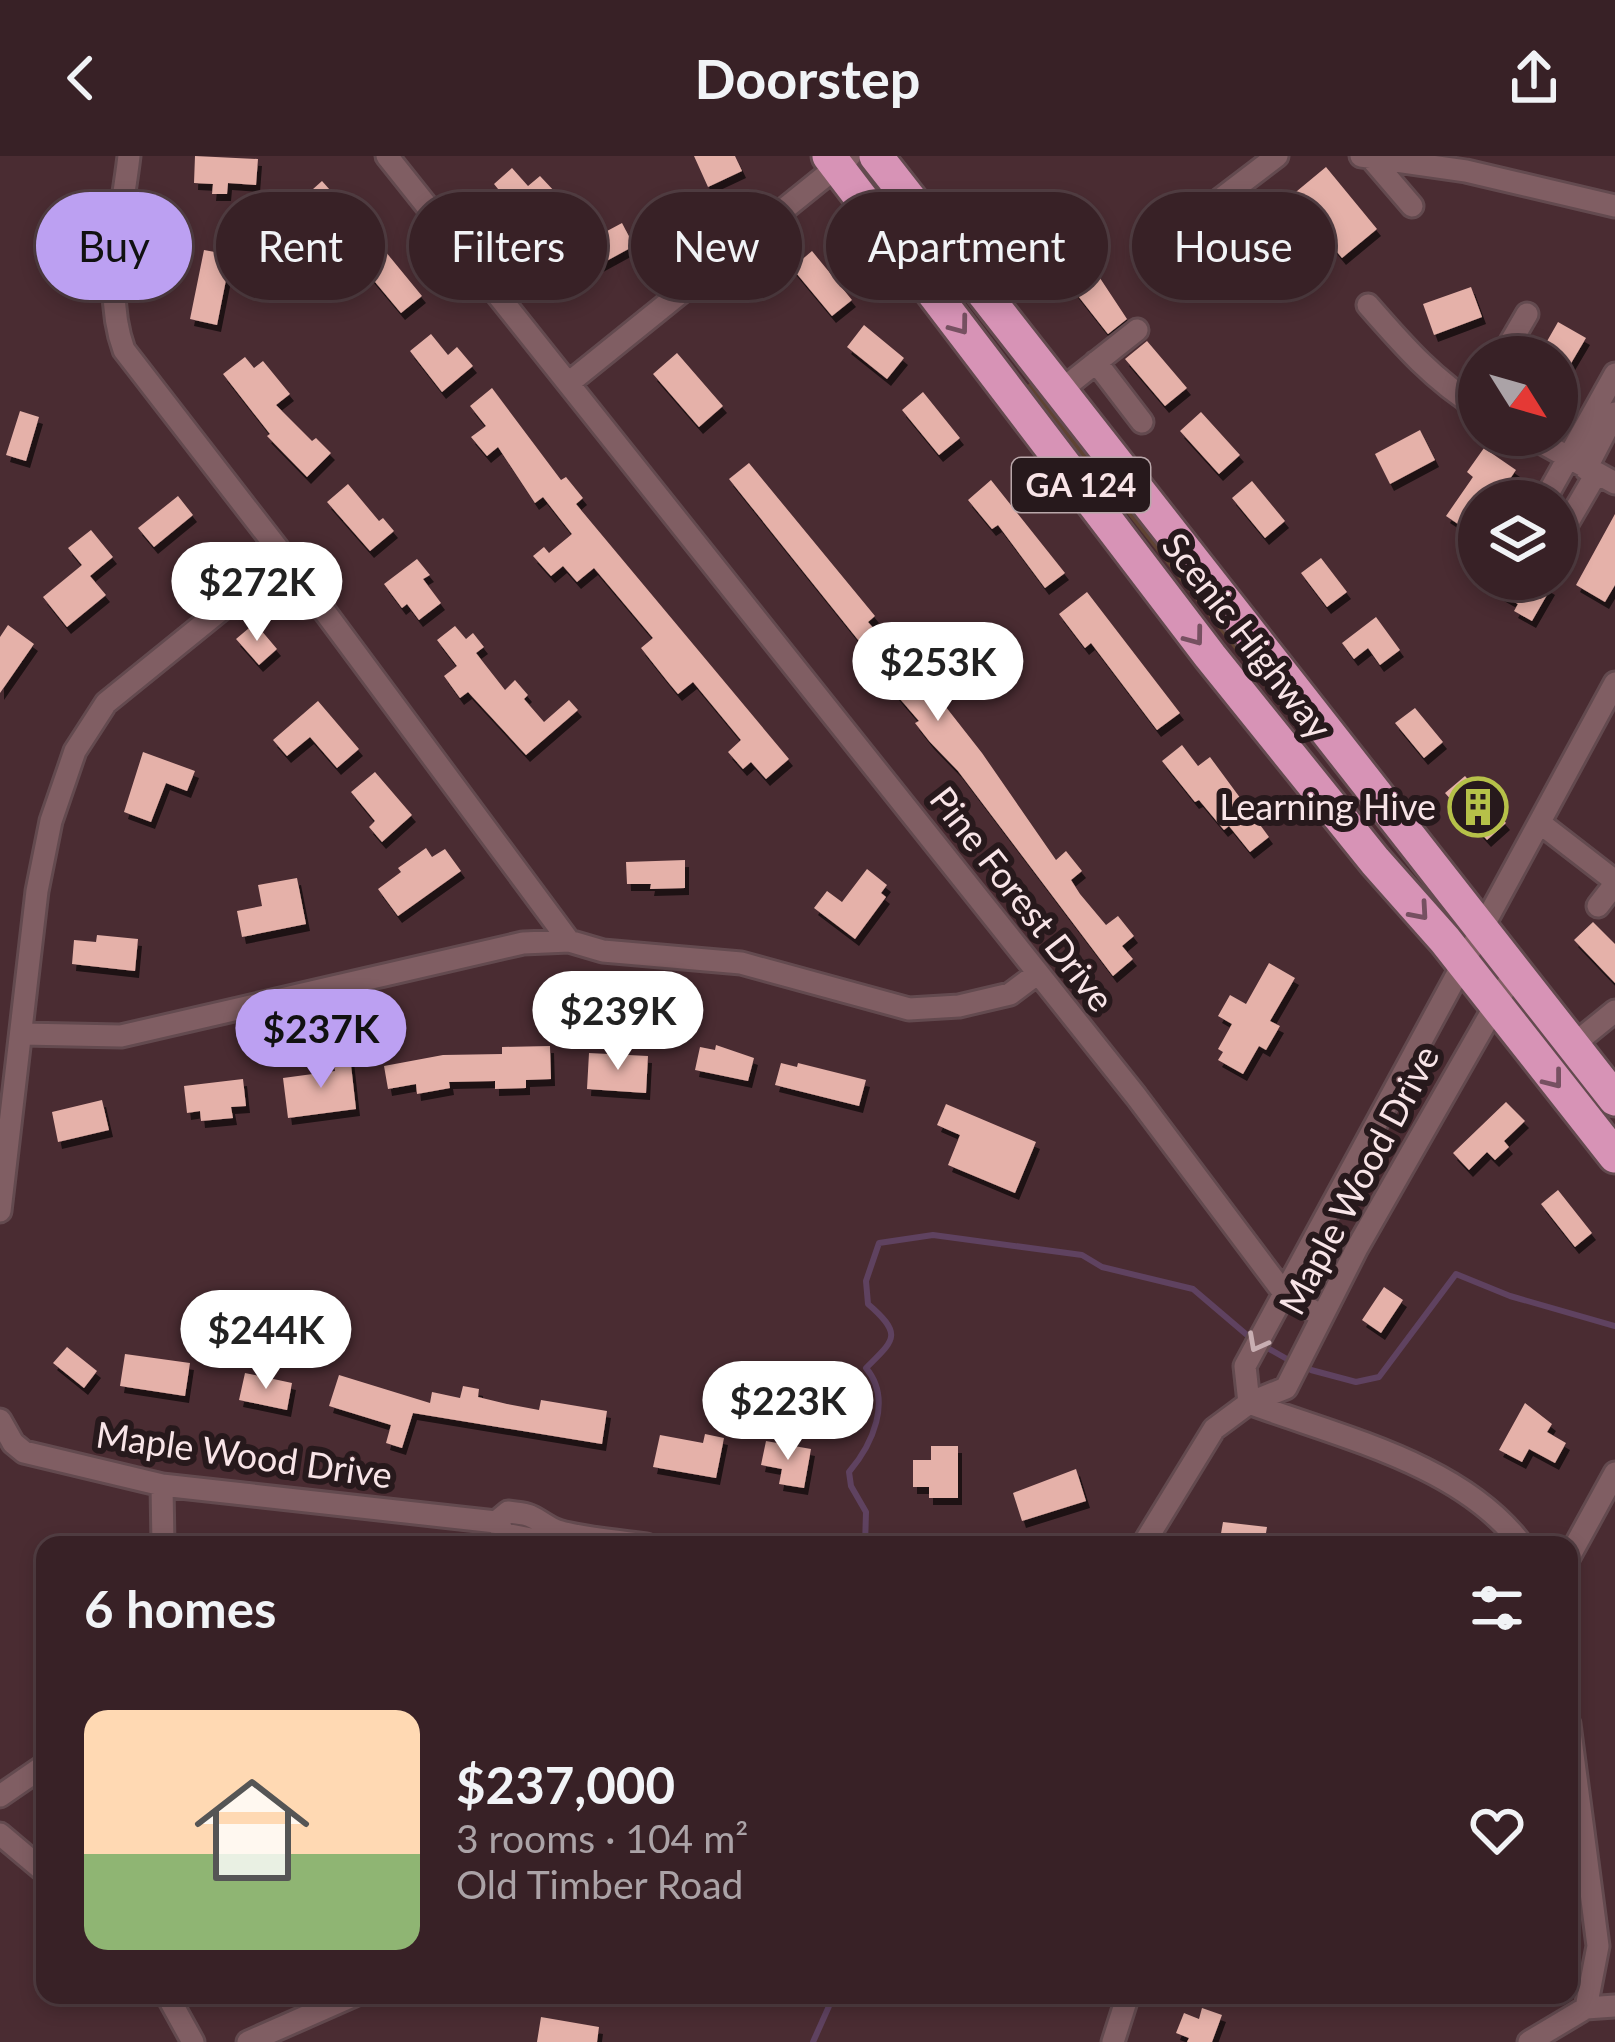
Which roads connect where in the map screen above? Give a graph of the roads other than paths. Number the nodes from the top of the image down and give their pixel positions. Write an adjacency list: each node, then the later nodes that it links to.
1 (129, 156): 25 (street)
2 (387, 156): 18 (street, Pine Forest Drive)
3 (876, 156): 19 (highway, Scenic Highway / GA 124)
4 (1277, 156): 9 (street)
5 (1514, 156): 8 (street)
6 (1365, 157): 8 (street); 10 (street)
7 (839, 160): 18 (street); 32 (highway, Scenic Highway / GA 124, one-way to 32)
8 (1511, 183): 11 (street)
9 (1230, 192)
10 (1412, 206)
11 (1615, 206)
12 (1367, 305): 20 (street)
13 (1527, 314): 15 (street)
14 (1137, 330): 16 (street)
15 (1514, 336)
16 (1096, 362): 19 (street); 22 (street)
17 (1615, 374): 24 (street)
18 (570, 382): 34 (street, Pine Forest Drive)
19 (1060, 391): 30 (highway, Scenic Highway / GA 124)
20 (1458, 395)
21 (1615, 413): 24 (street)
22 (1142, 422)
23 (1565, 456): 24 (street)
24 (1591, 471)
25 (285, 558): 31 (street); 37 (street)
26 (1615, 683): 27 (street, Maple Wood Drive)
27 (1540, 823): 28 (street); 30 (street, Maple Wood Drive)
28 (1615, 882): 29 (street)
29 (1598, 906)
30 (1480, 927): 32 (street, Maple Wood Drive); 33 (highway, Scenic Highway / GA 124)
31 (569, 940): 34 (street); 37 (street)
32 (1462, 963): 35 (highway, Scenic Highway / GA 124); 42 (street, Maple Wood Drive)
33 (1515, 971): 35 (street, Maple Wood Drive); 38 (highway, Scenic Highway / GA 124)
34 (1038, 973): 42 (street, Pine Forest Drive)
35 (1494, 1004): 40 (highway, Scenic Highway / GA 124, one-way to 40); 43 (street, Maple Wood Drive)
36 (1615, 1011): 38 (street)
37 (22, 1034): 41 (street)
38 (1573, 1045): 39 (highway, Scenic Highway / GA 124)
39 (1615, 1099)
40 (1615, 1156)
41 (0, 1210)
42 (1284, 1293): 43 (street); 44 (street, Maple Wood Drive, one-way to 44)
43 (1322, 1316): 44 (street, Maple Wood Drive)
44 (1249, 1403): 54 (street, Maple Wood Drive); 55 (street)
45 (0, 1420): 47 (street, Maple Wood Drive)
46 (1615, 1473): 56 (street)
47 (162, 1485): 48 (street, Maple Wood Drive); 50 (street)
48 (496, 1522): 49 (street, Maple Wood Drive); 51 (street, Maple Wood Drive)
49 (552, 1529): 52 (street, Maple Wood Drive); 53 (street, Maple Wood Drive)
50 (163, 1536)
51 (509, 1536)
52 (542, 1536)
53 (594, 1536)
54 (1149, 1536)
55 (1513, 1536)
56 (1578, 1541)
57 (36, 1771): 59 (street)
58 (1578, 1793): 66 (street)
59 (0, 1796)
60 (0, 1834): 61 (street)
61 (36, 1864)
62 (172, 2004): 67 (street)
63 (335, 2004): 68 (street)
64 (1126, 2004): 69 (street)
65 (1615, 2006): 66 (street)
66 (1586, 2008): 70 (street)
67 (193, 2042)
68 (248, 2042)
69 (1113, 2042)
70 (1529, 2042)

